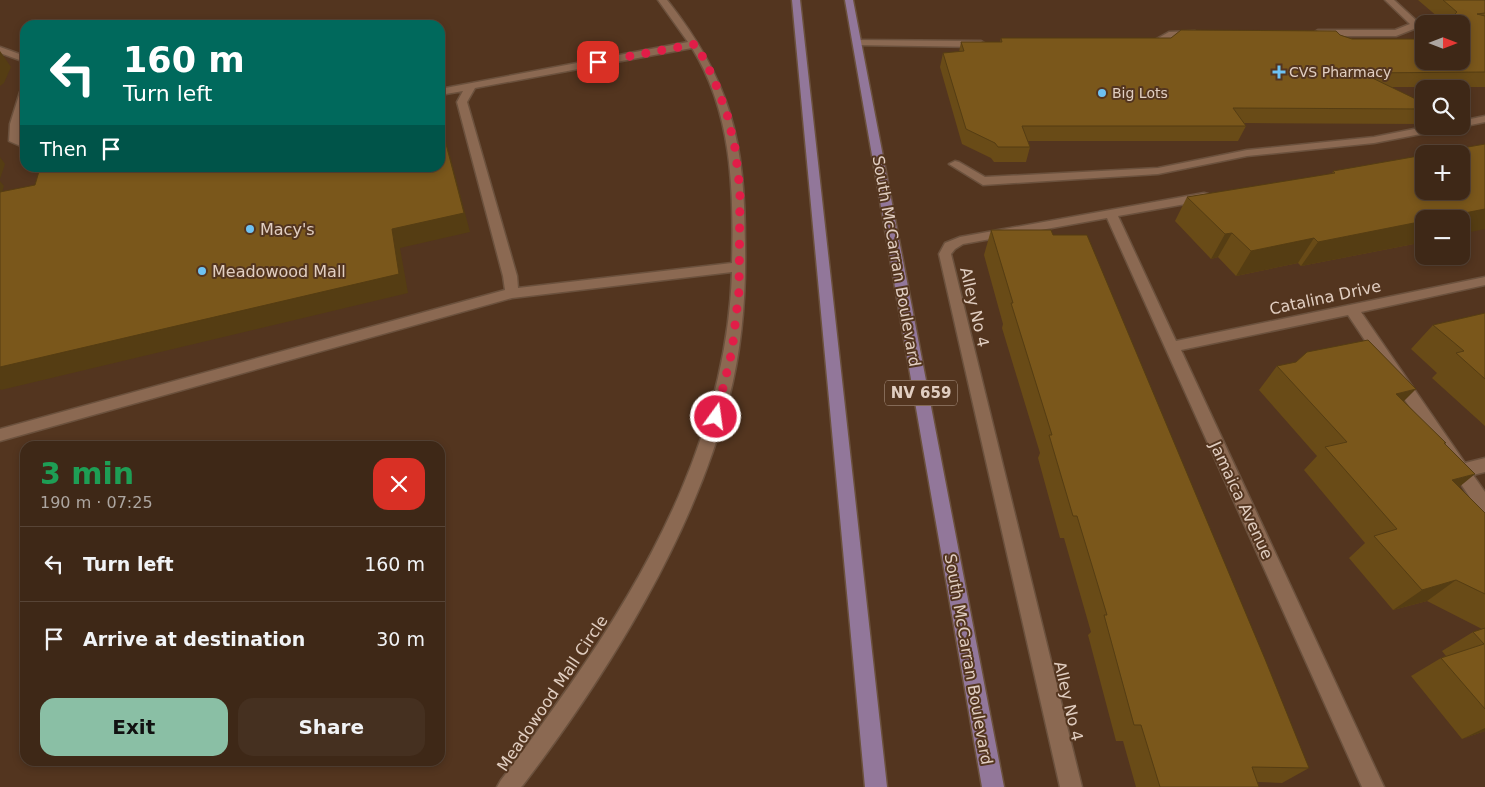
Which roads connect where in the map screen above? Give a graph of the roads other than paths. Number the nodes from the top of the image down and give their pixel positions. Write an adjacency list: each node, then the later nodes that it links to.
1 (662, 0): 8 (street, Meadowood Mall Circle)
2 (796, 0): 33 (main road)
3 (849, 0): 7 (main road, South McCarran Boulevard / NV 659)
4 (1389, 0): 6 (street)
5 (1206, 34): 10 (street)
6 (1310, 34)
7 (857, 43): 9 (street); 34 (main road, South McCarran Boulevard / NV 659)
8 (696, 44): 13 (street); 23 (street, Meadowood Mall Circle)
9 (994, 44)
10 (1143, 46)
11 (0, 50): 12 (street)
12 (20, 57)
13 (472, 86): 14 (street); 25 (street)
14 (445, 91)
15 (20, 108): 19 (street)
16 (1485, 119): 17 (street)
17 (1470, 122)
18 (1415, 132): 20 (street)
19 (20, 143)
20 (955, 164)
21 (1218, 195): 22 (street, Alley No 4)
22 (1111, 214): 27 (street, Jamaica Avenue); 35 (street, Alley No 4)
23 (739, 267): 25 (street); 32 (street, Meadowood Mall Circle)
24 (1485, 281): 26 (street, Catalina Drive)
25 (512, 293): 28 (street)
26 (1352, 310): 27 (street, Catalina Drive); 30 (street)
27 (1172, 347): 36 (street, Jamaica Avenue)
28 (0, 435)
29 (1485, 465): 30 (street)
30 (1461, 471): 31 (street)
31 (1485, 506)
32 (508, 787)
33 (876, 787)
34 (993, 787)
35 (1071, 787)
36 (1373, 787)

